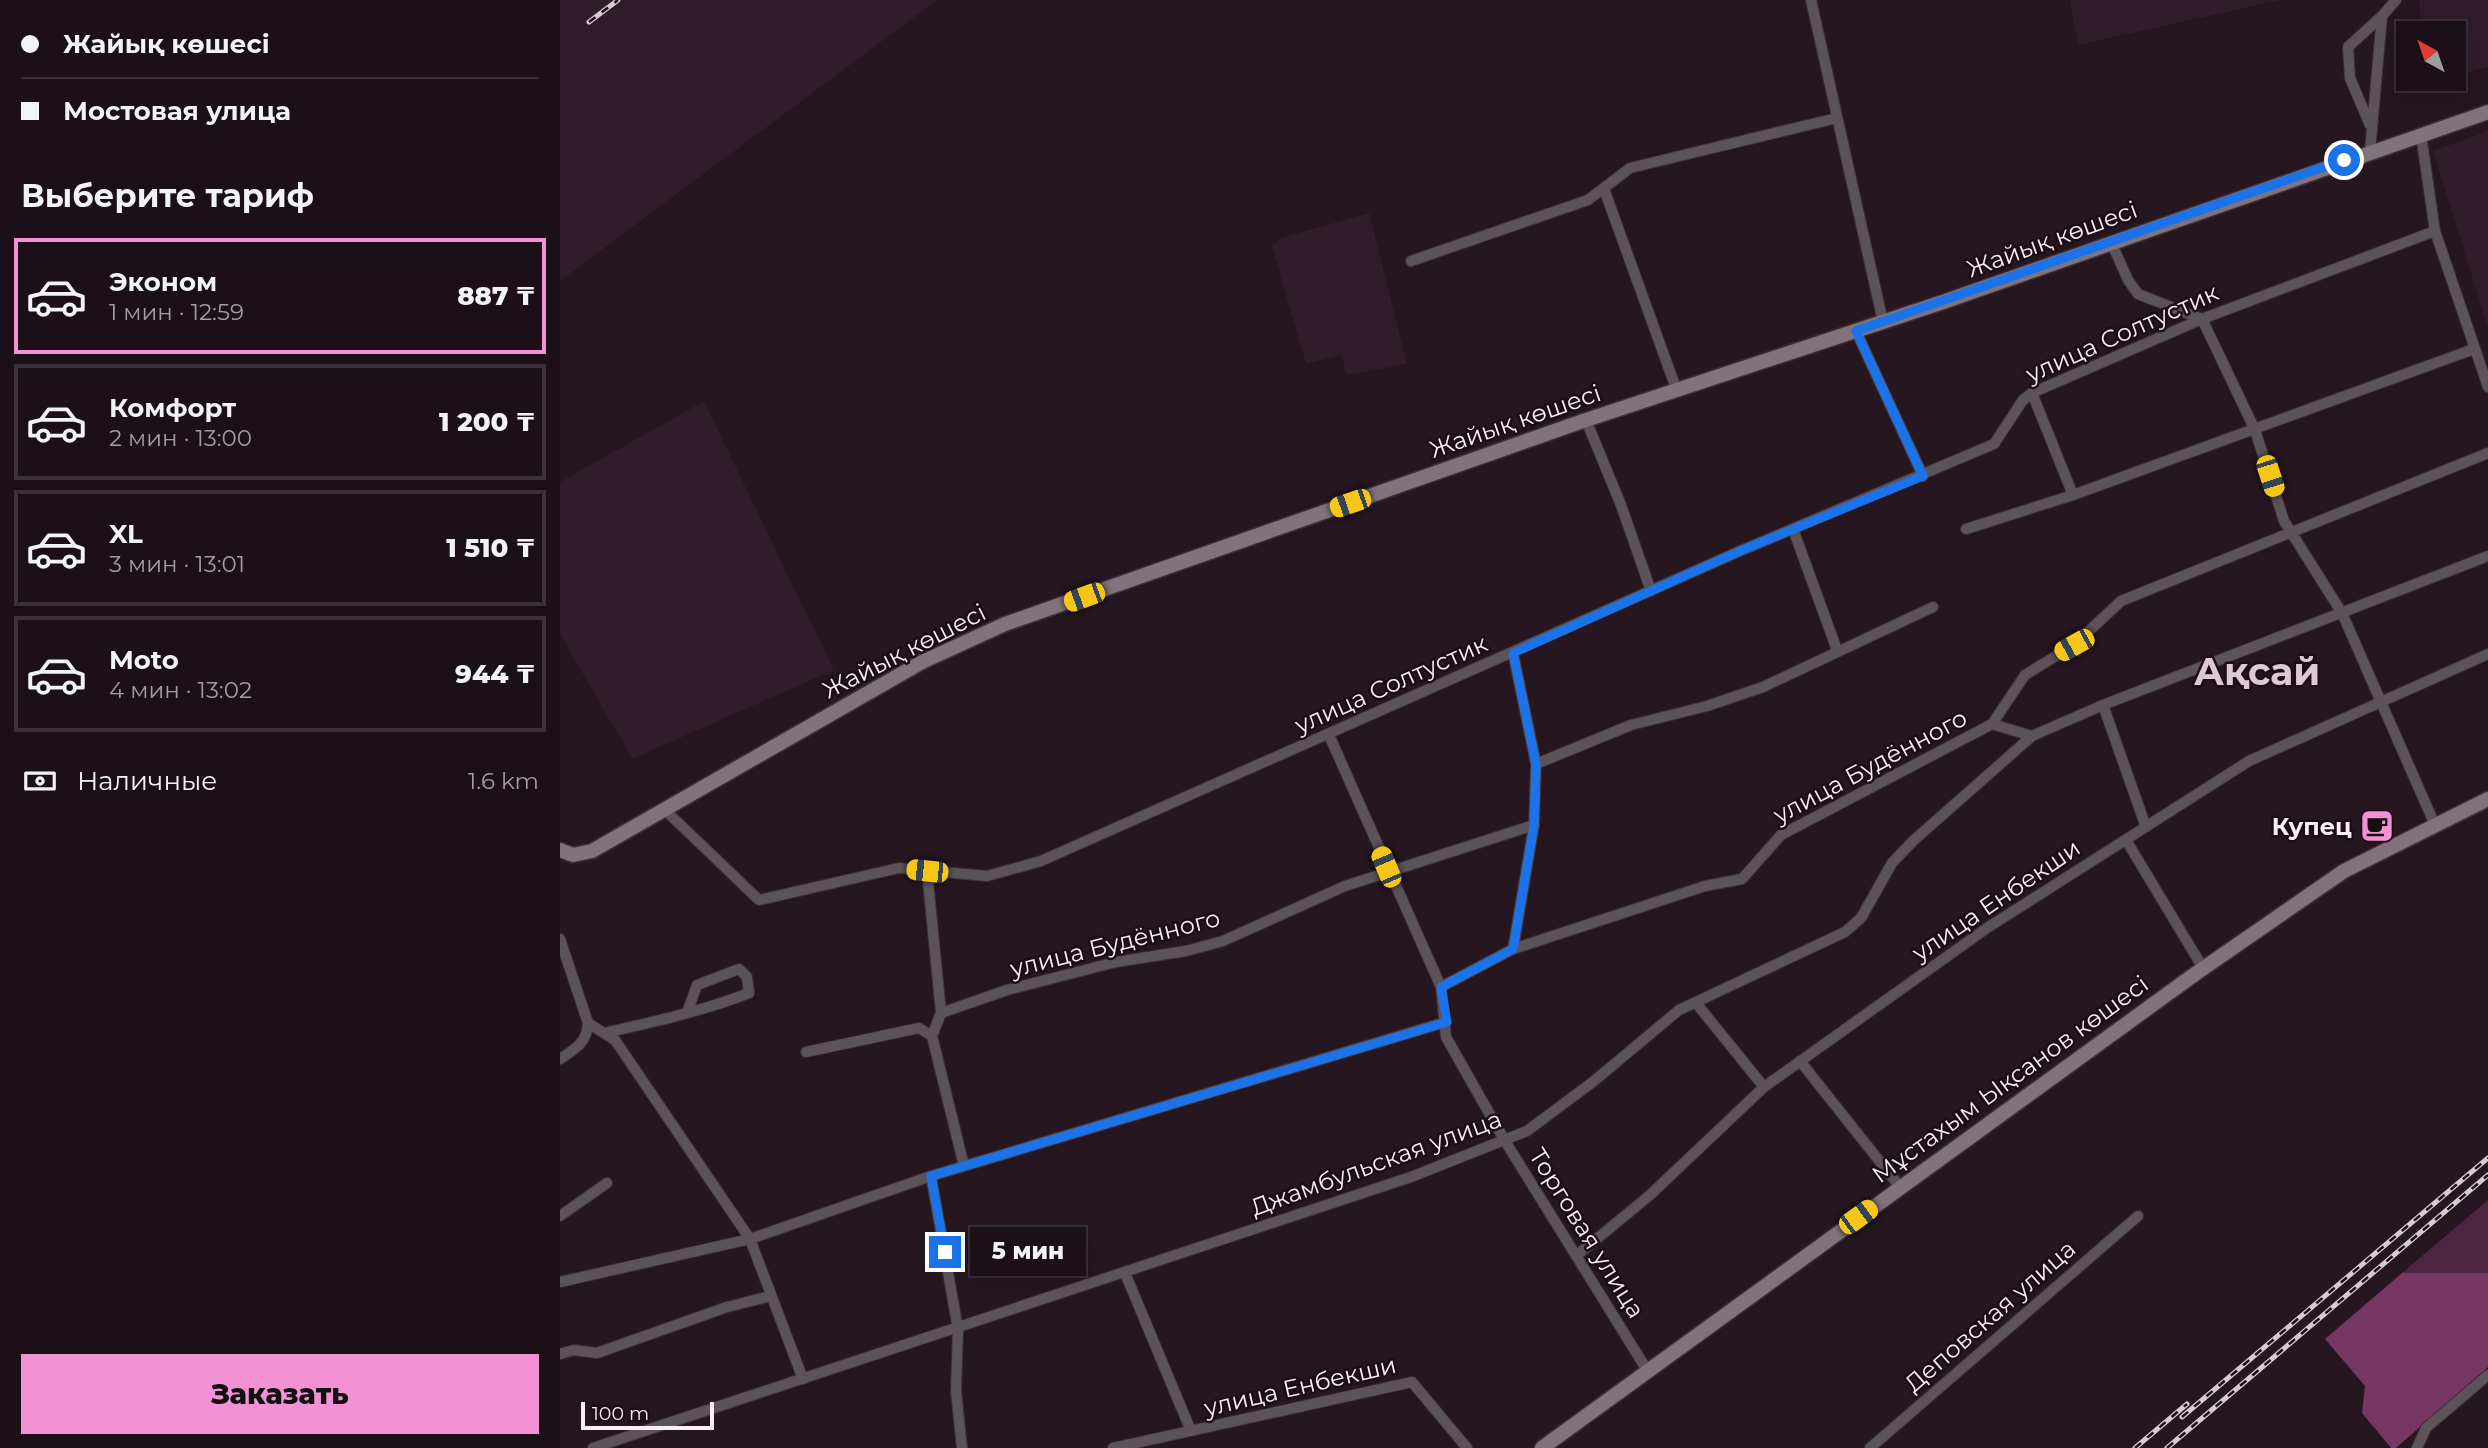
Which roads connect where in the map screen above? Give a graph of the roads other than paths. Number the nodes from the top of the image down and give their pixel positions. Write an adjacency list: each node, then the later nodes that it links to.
1 (1811, 0): 5 (street)
2 (2396, 0): 3 (street)
3 (2382, 16): 6 (street); 6 (street)
4 (2488, 112): 7 (street, Жайық көшесі)
5 (1837, 118): 9 (street); 14 (street)
6 (2371, 128): 8 (street)
7 (2421, 135): 8 (street, Жайық көшесі); 10 (street)
8 (2370, 151): 11 (street, Жайық көшесі)
9 (1604, 189): 12 (street); 18 (street)
10 (2435, 231): 13 (street, улица Солтустик); 16 (street)
11 (2111, 242): 13 (street); 14 (street, Жайық көшесі)
12 (1411, 261)
13 (2202, 319): 19 (street, улица Солтустик); 21 (street)
14 (1883, 322): 15 (street, Жайық көшесі)
15 (1856, 331): 18 (street, Жайық көшесі); 23 (street)
16 (2474, 349): 17 (street); 21 (street)
17 (2488, 387)
18 (1677, 391): 20 (street, Жайық көшесі)
19 (2032, 393): 23 (street, улица Солтустик); 24 (street)
20 (1586, 420): 29 (street); 42 (street, Жайық көшесі)
21 (2255, 430): 24 (street); 27 (street)
22 (2488, 453): 27 (street, улица Будённого)
23 (1923, 476): 25 (street, улица Солтустик)
24 (2073, 495): 26 (street)
25 (1793, 529): 29 (street, улица Солтустик); 32 (street)
26 (1966, 529)
27 (2289, 530): 31 (street); 37 (street, улица Будённого)
28 (2488, 556): 31 (street, Джамбульская улица)
29 (1651, 591): 33 (street, улица Солтустик)
30 (1933, 607): 32 (street)
31 (2342, 613): 35 (street); 36 (street, Джамбульская улица)
32 (1837, 650): 40 (street)
33 (1513, 653): 38 (street, улица Солтустик); 40 (street)
34 (2488, 654): 35 (street, улица Енбекши)
35 (2383, 703): 44 (street); 45 (street, улица Енбекши)
36 (2103, 705): 39 (street, Джамбульская улица); 45 (street)
37 (1992, 724): 39 (street); 51 (street, улица Будённого)
38 (1329, 735): 48 (street, улица Солтустик); 49 (street, Торговая улица)
39 (2032, 736): 54 (street, Джамбульская улица)
40 (1536, 764): 43 (street)
41 (2488, 799): 44 (street, Мұстахым Ықсанов көшесі)
42 (665, 810): 47 (street, Жайық көшесі); 48 (street, улица Солтустик)
43 (1534, 825): 49 (street, улица Будённого); 51 (street)
44 (2435, 825): 52 (street, Мұстахым Ықсанов көшесі)
45 (2146, 827): 46 (street, улица Енбекши)
46 (2126, 840): 52 (street); 63 (street, улица Енбекши)
47 (562, 856)
48 (927, 871): 56 (street)
49 (1388, 871): 53 (street, Торговая улица); 56 (street, улица Будённого)
50 (560, 939): 58 (street)
51 (1513, 949): 53 (street, улица Будённого)
52 (2203, 968): 69 (street, Мұстахым Ықсанов көшесі)
53 (1441, 987): 57 (street, Торговая улица)
54 (1696, 1003): 64 (street); 65 (street, Джамбульская улица)
55 (687, 1013): 55 (street); 59 (street)
56 (941, 1013): 60 (street)
57 (1447, 1022): 65 (street, Торговая улица); 66 (street)
58 (588, 1023): 59 (street); 62 (street)
59 (604, 1033): 72 (street)
60 (932, 1035): 61 (street); 66 (street)
61 (806, 1052)
62 (560, 1059)
63 (1800, 1061): 64 (street, улица Енбекши); 69 (street)
64 (1764, 1087): 73 (street, улица Енбекши)
65 (1505, 1141): 73 (street, Торговая улица); 74 (street, Джамбульская улица)
66 (964, 1166): 67 (street)
67 (931, 1176): 72 (street); 77 (street)
68 (607, 1184): 70 (street)
69 (1900, 1187): 79 (street, Мұстахым Ықсанов көшесі)
70 (560, 1216)
71 (2138, 1216): 89 (street, Деповская улица)
72 (750, 1239): 75 (street); 76 (street)
73 (1576, 1256): 79 (street, Торговая улица)
74 (1125, 1273): 77 (street, Джамбульская улица); 82 (street)
75 (560, 1282)
76 (771, 1296): 78 (street); 81 (street)
77 (958, 1329): 81 (street, Джамбульская улица); 85 (street)
78 (560, 1354)
79 (1647, 1370): 88 (street, Мұстахым Ықсанов көшесі)
80 (2488, 1375): 83 (street)
81 (803, 1379): 84 (street, Джамбульская улица)
82 (1191, 1432): 86 (street, улица Енбекши); 87 (street, улица Енбекши)
83 (2423, 1445)
84 (593, 1448)
85 (962, 1448)
86 (1113, 1448)
87 (1467, 1448)
88 (1542, 1448)
89 (1870, 1448)

